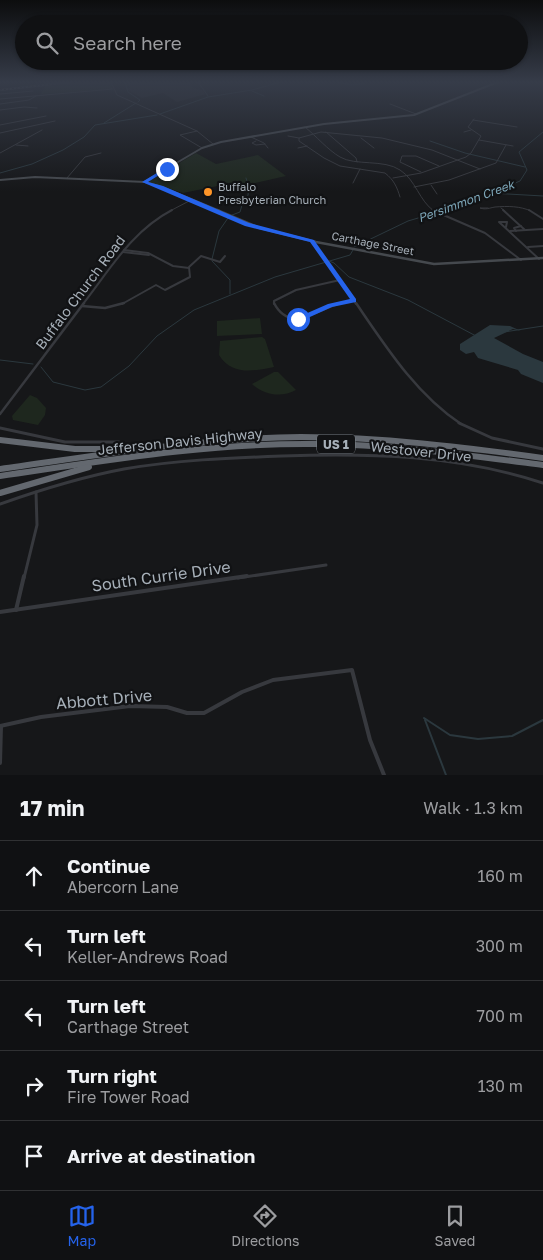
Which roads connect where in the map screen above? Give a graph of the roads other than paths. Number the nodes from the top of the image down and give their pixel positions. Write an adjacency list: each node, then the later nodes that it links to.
1 (35, 118): 5 (street)
2 (168, 118): 10 (street)
3 (387, 118): 6 (street)
4 (55, 121): 13 (street)
5 (0, 125)
6 (305, 127): 14 (street); 15 (street)
7 (517, 127): 9 (street)
8 (42, 130): 21 (street)
9 (472, 130): 12 (street); 20 (street)
10 (197, 131): 22 (street); 28 (street)
11 (326, 132): 14 (street); 18 (street); 35 (street)
12 (464, 132)
13 (0, 133)
14 (313, 134): 17 (street); 35 (street)
15 (251, 136): 19 (street); 22 (street)
16 (288, 136): 17 (street)
17 (299, 138): 26 (street)
18 (360, 138): 31 (street); 34 (street)
19 (257, 140): 23 (street); 23 (street)
20 (479, 140): 24 (street); 34 (street)
21 (15, 144): 25 (street); 32 (street)
22 (213, 144): 28 (street)
23 (265, 144): 29 (street)
24 (506, 145): 27 (street); 38 (street)
25 (28, 146)
26 (307, 146): 30 (street); 37 (street)
27 (513, 146)
28 (202, 148): 44 (street)
29 (268, 148)
30 (298, 148)
31 (374, 148)
32 (0, 153)
33 (101, 153): 41 (street)
34 (458, 160): 36 (street); 38 (street)
35 (358, 162): 40 (street)
36 (440, 166): 39 (street); 39 (street)
37 (360, 169): 42 (street); 45 (street)
38 (480, 169): 46 (street)
39 (422, 173): 40 (street)
40 (406, 176): 42 (street); 47 (street)
41 (67, 178): 43 (street, Carthage Street); 44 (street, Carthage Street)
42 (393, 178): 49 (street)
43 (0, 180)
44 (144, 182): 50 (street, Carthage Street)
45 (353, 183)
46 (430, 184): 47 (street); 48 (street)
47 (414, 187): 66 (street)
48 (437, 194)
49 (400, 197)
50 (191, 200): 60 (street, Carthage Street); 63 (street, Buffalo Church Road)
51 (500, 207): 52 (street); 53 (street); 54 (street)
52 (488, 208)
53 (543, 219)
54 (521, 226): 57 (street); 59 (street)
55 (506, 227): 58 (street)
56 (543, 229): 57 (street)
57 (526, 230): 59 (street)
58 (510, 231): 59 (street); 62 (street)
59 (516, 231)
60 (312, 241): 66 (street, Carthage Street); 68 (street)
61 (543, 246): 62 (street)
62 (528, 247): 65 (street)
63 (123, 251): 67 (street); 70 (street, Buffalo Church Road)
64 (225, 256): 67 (street)
65 (541, 258): 66 (street, Carthage Street)
66 (521, 260)
67 (189, 268): 70 (street)
68 (340, 280): 69 (street); 69 (street)
69 (354, 300): 76 (street)
70 (82, 306): 71 (street, Buffalo Church Road)
71 (0, 414)
72 (0, 428): 74 (street)
73 (0, 440): 75 (highway)
74 (119, 442)
75 (165, 446): 77 (highway, Jefferson Davis Highway / US 1); 80 (highway, Jefferson Davis Highway / US 1)
76 (543, 449)
77 (543, 458)
78 (129, 459): 79 (highway, Jefferson Davis Highway / US 1); 81 (highway, Jefferson Davis Highway / US 1); 84 (highway)
79 (543, 465)
80 (0, 468)
81 (0, 476)
82 (543, 483): 83 (street, Westover Drive)
83 (36, 492): 85 (street, Westover Drive); 87 (street)
84 (0, 493)
85 (0, 504)
86 (326, 564): 87 (street, South Currie Drive)
87 (16, 610): 88 (street, South Currie Drive)
88 (0, 612)
89 (1, 726): 90 (street); 91 (street, Abbott Drive)
90 (0, 763)
91 (384, 775)

